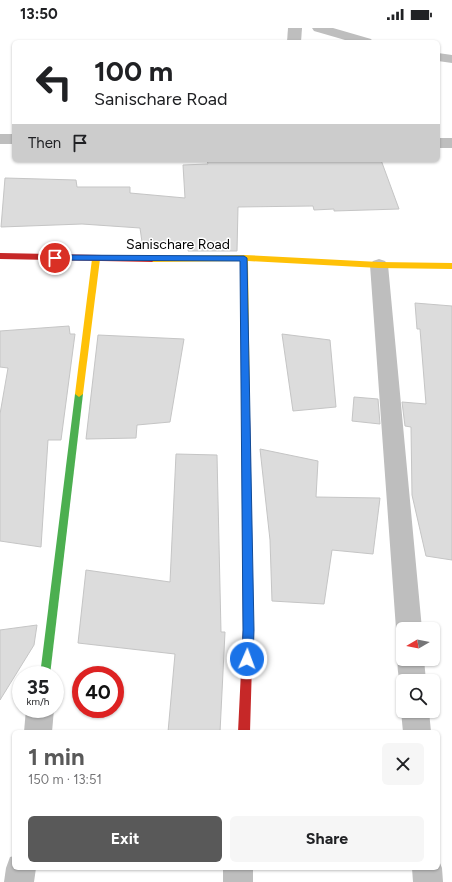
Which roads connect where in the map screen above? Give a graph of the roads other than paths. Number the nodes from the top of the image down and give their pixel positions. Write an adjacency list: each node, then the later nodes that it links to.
1 (295, 28): 3 (street)
2 (319, 28): 4 (street)
3 (294, 40)
4 (359, 40)
5 (440, 57): 6 (street)
6 (452, 59)
7 (0, 138): 8 (street)
8 (12, 139)
9 (440, 143): 10 (street)
10 (452, 143)
11 (0, 256): 13 (street, Sanischare Road)
12 (244, 258): 13 (street, Sanischare Road); 14 (street, Sanischare Road); 21 (street)
13 (96, 259): 17 (street)
14 (379, 265): 15 (street, Sanischare Road); 16 (street)
15 (452, 266)
16 (408, 622)
17 (46, 666)
18 (39, 718): 20 (street)
19 (416, 718): 22 (street)
20 (38, 730)
21 (244, 730)
22 (417, 730)
23 (21, 870): 26 (street)
24 (238, 870): 27 (street)
25 (427, 870): 28 (street)
26 (19, 882)
27 (238, 882)
28 (428, 882)

